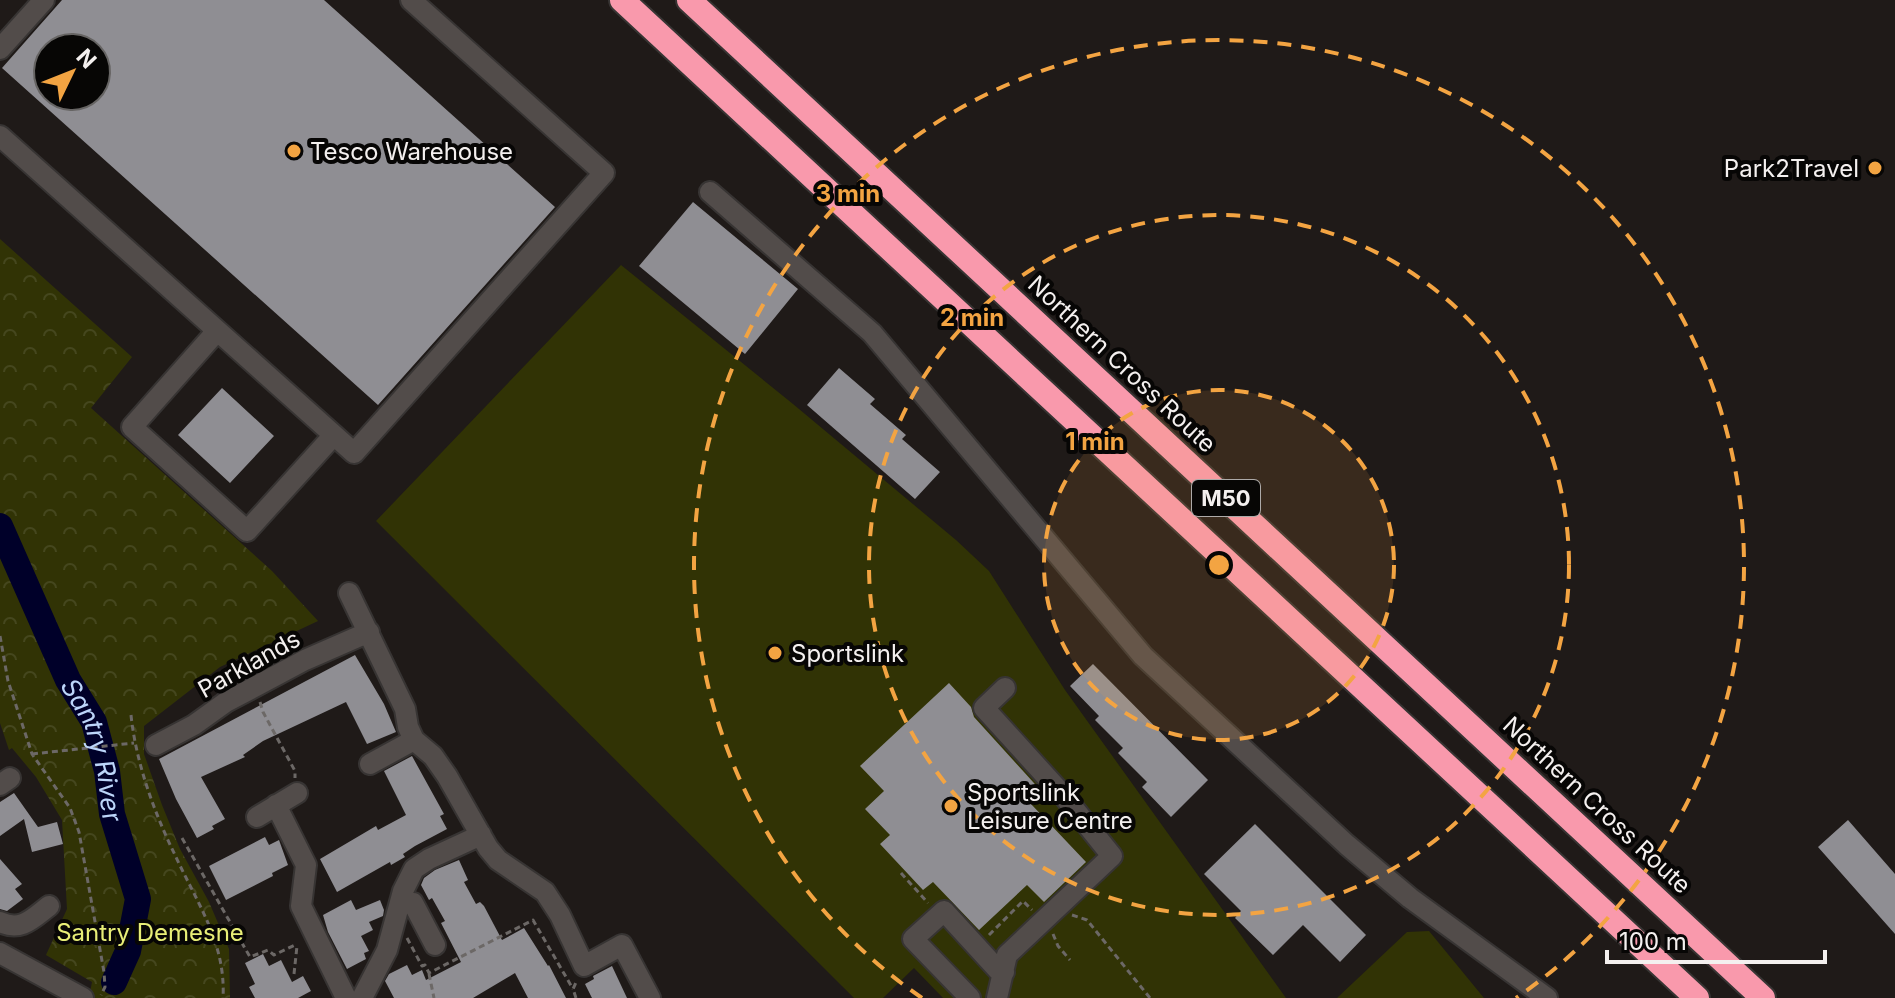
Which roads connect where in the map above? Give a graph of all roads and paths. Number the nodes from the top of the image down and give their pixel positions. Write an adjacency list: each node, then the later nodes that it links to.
1 (44, 0): 5 (street)
2 (411, 0): 9 (street)
3 (622, 0): 54 (highway, M50)
4 (689, 0): 55 (highway, Northern Cross Route / M50)
5 (0, 49)
6 (0, 136): 8 (street)
7 (710, 192): 53 (street)
8 (217, 331): 9 (street); 9 (street)
9 (334, 435)
10 (349, 593): 11 (street)
11 (369, 632): 13 (street, Parklands); 16 (street)
12 (0, 636): 19 (path)
13 (253, 687): 18 (street, Parklands); 21 (path)
14 (1005, 688): 39 (street)
15 (131, 715): 17 (path)
16 (414, 740): 20 (street); 24 (street)
17 (134, 743): 19 (path); 44 (path)
18 (156, 745)
19 (32, 754): 43 (path)
20 (370, 764)
21 (297, 793): 22 (street)
22 (276, 805): 23 (street); 32 (street)
23 (257, 817)
24 (481, 835): 28 (street); 49 (street)
25 (182, 838): 33 (path)
26 (901, 873): 29 (path)
27 (49, 906): 31 (street)
28 (398, 911): 34 (street); 37 (path); 47 (street)
29 (939, 915): 39 (street); 50 (street)
30 (1063, 915): 52 (path)
31 (0, 922)
32 (310, 922): 33 (path); 46 (street)
33 (297, 944): 41 (path)
34 (435, 945)
35 (0, 953): 43 (street)
36 (316, 961): 45 (street)
37 (422, 966): 38 (path); 40 (path)
38 (415, 970)
39 (1004, 972): 51 (street)
40 (429, 973): 42 (path); 48 (path)
41 (294, 974)
42 (573, 989)
43 (87, 997)
44 (223, 998)
45 (334, 998)
46 (346, 998)
47 (362, 998)
48 (434, 998)
49 (650, 998)
50 (970, 998)
51 (997, 998)
52 (1150, 998)
53 (1547, 998)
54 (1697, 998)
55 (1763, 998)

